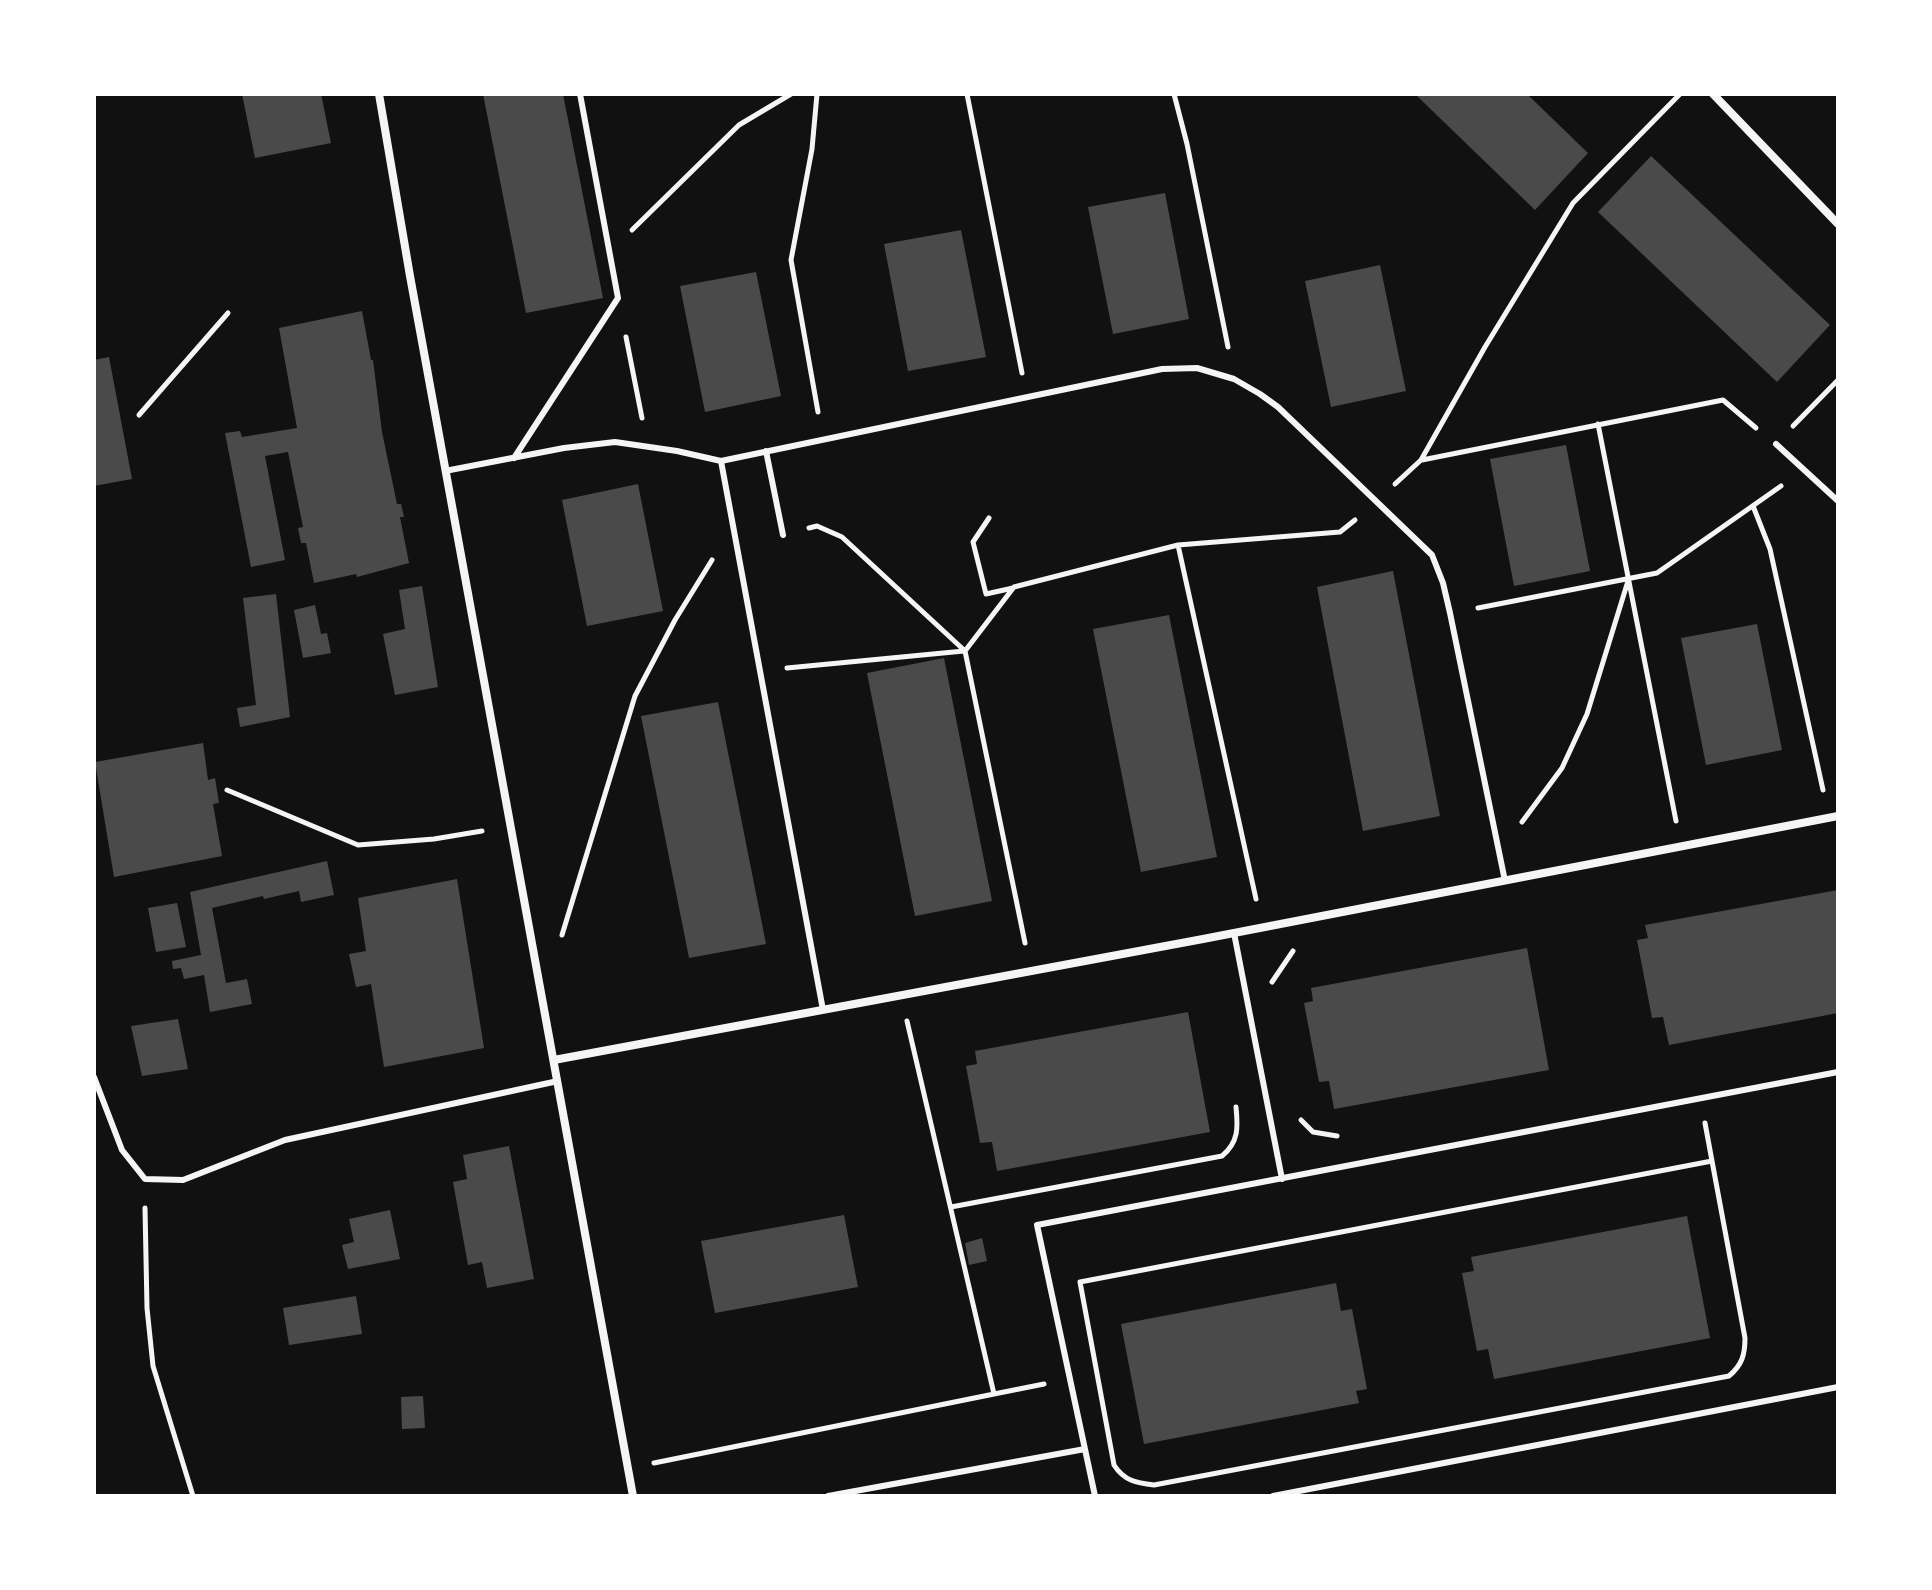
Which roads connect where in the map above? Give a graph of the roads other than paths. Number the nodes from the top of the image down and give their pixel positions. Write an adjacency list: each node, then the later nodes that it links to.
1 (379, 94): 9 (street)
2 (580, 94): 7 (lane)
3 (1713, 94): 4 (street)
4 (1838, 224)
5 (1776, 444): 10 (lane)
6 (766, 451): 8 (lane); 11 (lane); 13 (lane)
7 (514, 458): 8 (lane); 9 (lane)
8 (721, 461): 15 (lane)
9 (445, 471): 16 (street)
10 (1838, 501)
11 (783, 535)
12 (1838, 816): 13 (street)
13 (1505, 881): 14 (street)
14 (1234, 933): 15 (street); 20 (lane)
15 (823, 1010): 16 (street)
16 (554, 1060): 19 (street)
17 (1838, 1072): 20 (lane)
18 (94, 1077): 19 (lane)
19 (558, 1081): 23 (street)
20 (1282, 1179): 22 (lane)
21 (1838, 1387): 26 (lane)
22 (1085, 1449): 24 (lane); 25 (lane)
23 (633, 1496)
24 (828, 1496)
25 (1095, 1496)
26 (1273, 1496)

